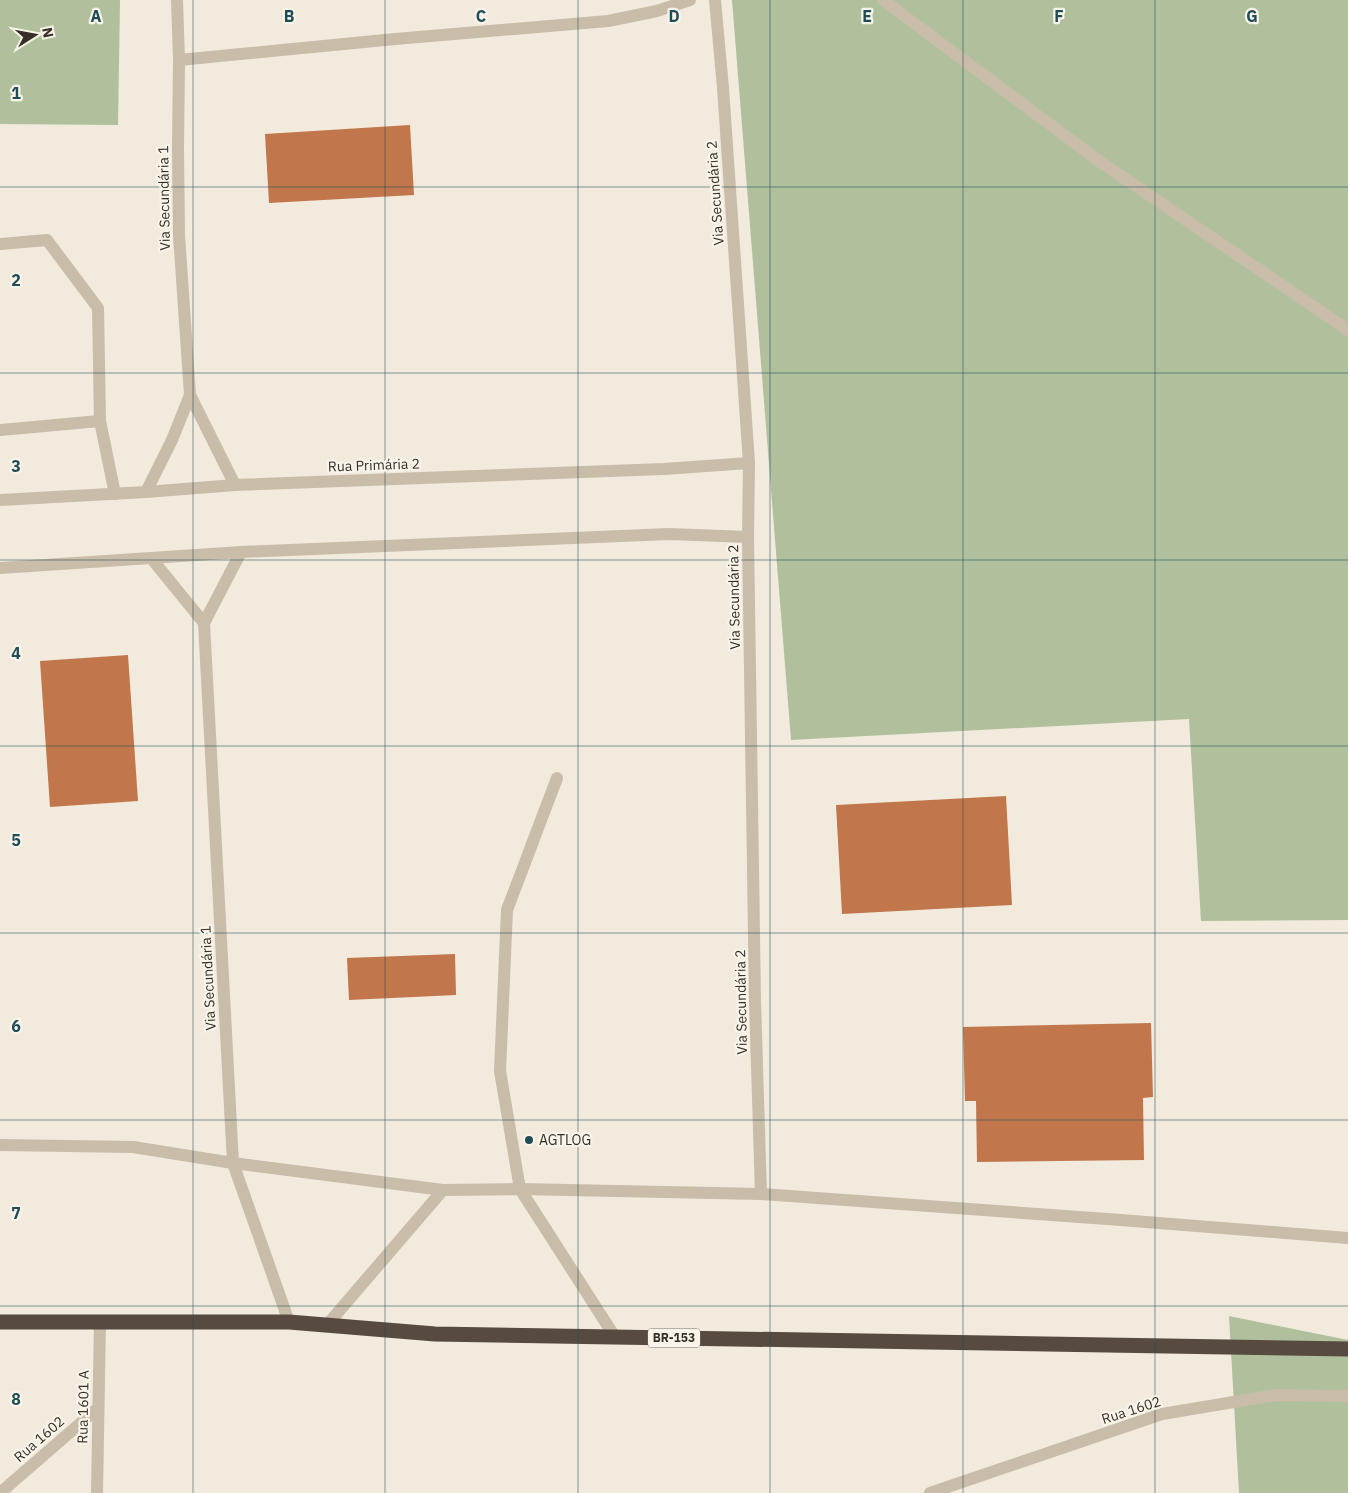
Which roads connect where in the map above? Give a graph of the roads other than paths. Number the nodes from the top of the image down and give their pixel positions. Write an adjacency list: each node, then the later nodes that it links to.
1 (177, 0): 5 (street, Via Secundária 1)
2 (690, 0): 5 (street)
3 (715, 0): 11 (street, Via Secundária 2)
4 (883, 0): 7 (street)
5 (179, 60): 8 (street, Via Secundária 1)
6 (0, 244): 9 (street)
7 (1346, 323)
8 (190, 395): 12 (street); 13 (street)
9 (100, 421): 10 (street); 14 (street)
10 (0, 430)
11 (749, 463): 12 (street, Rua Primária 2); 16 (street, Via Secundária 2)
12 (235, 485): 13 (street, Rua Primária 2)
13 (146, 492): 14 (street, Rua Primária 2)
14 (115, 494): 15 (street, Rua Primária 2)
15 (0, 500)
16 (748, 538): 17 (street); 26 (street, Via Secundária 2)
17 (241, 552): 18 (street); 20 (street)
18 (151, 558): 19 (street); 20 (street)
19 (0, 568)
20 (204, 624): 23 (street, Via Secundária 1)
21 (557, 778): 24 (street)
22 (0, 1145): 23 (street)
23 (233, 1163): 25 (street); 30 (street, Via Secundária 1)
24 (520, 1189): 25 (street); 26 (street); 32 (street)
25 (444, 1190): 31 (street)
26 (761, 1194): 27 (street)
27 (1348, 1238)
28 (100, 1321): 29 (highway, BR-153); 30 (highway, BR-153); 35 (street, Rua 1601 A)
29 (0, 1322)
30 (289, 1322): 31 (highway, BR-153)
31 (327, 1325): 32 (highway, BR-153)
32 (615, 1337): 33 (highway, BR-153)
33 (1348, 1349)
34 (1348, 1396): 38 (street, Rua 1602)
35 (98, 1408): 36 (street, Rua 1602); 37 (street, Rua 1601 A)
36 (0, 1493)
37 (97, 1493)
38 (930, 1493)

